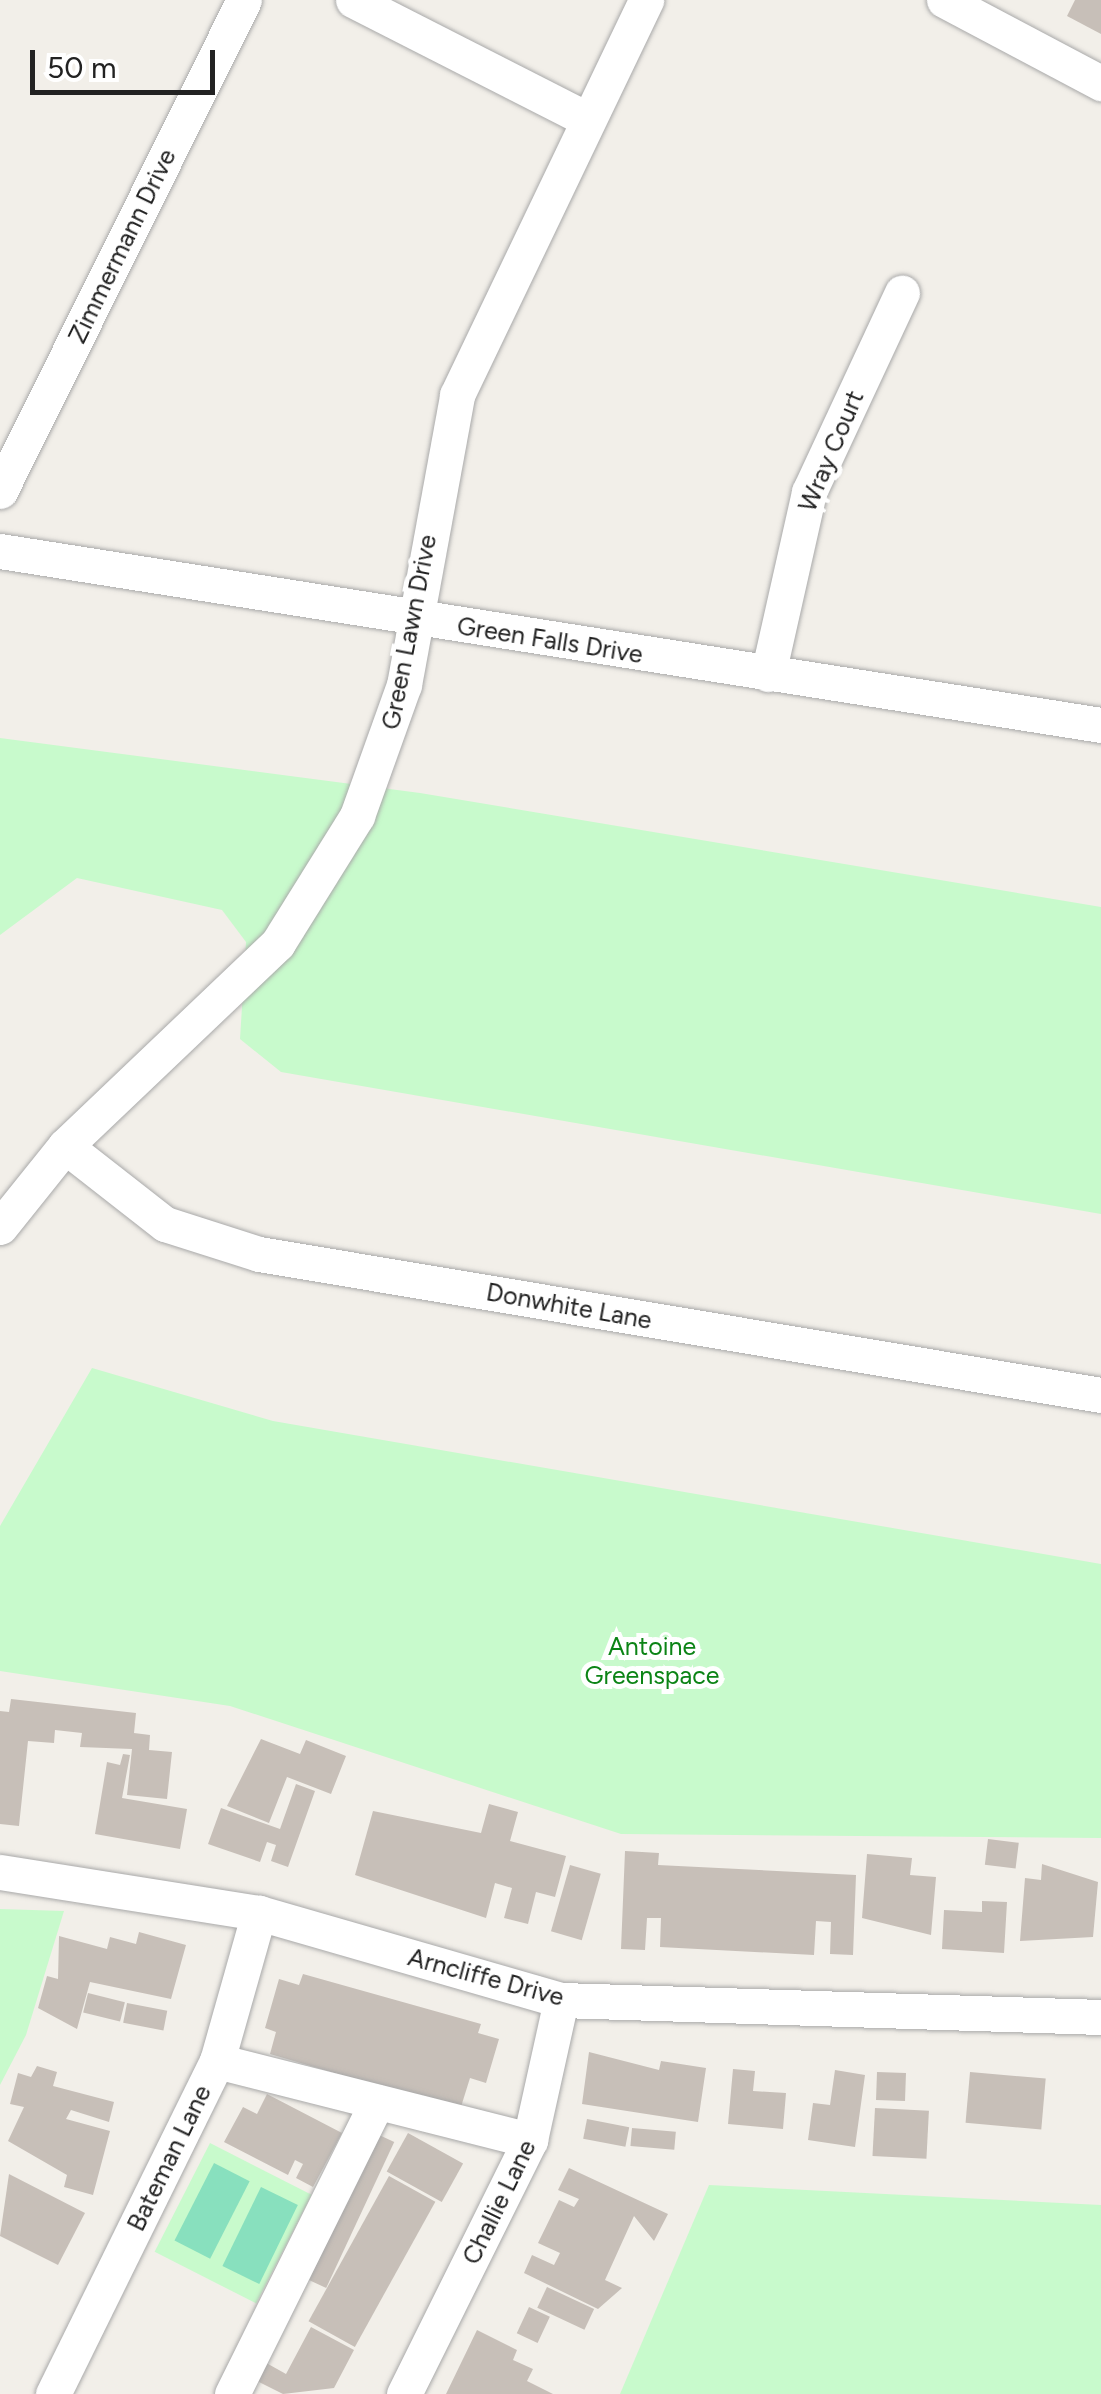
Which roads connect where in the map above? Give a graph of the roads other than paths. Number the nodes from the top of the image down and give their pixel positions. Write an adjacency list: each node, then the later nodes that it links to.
1 (244, 0): 8 (street, Zimmermann Drive)
2 (354, 0): 6 (street)
3 (646, 0): 6 (street, Green Lawn Drive)
4 (944, 0): 5 (street)
5 (1101, 84)
6 (587, 118): 10 (street, Green Lawn Drive)
7 (902, 293): 11 (street, Wray Court)
8 (0, 491)
9 (0, 551): 10 (street, Green Falls Drive)
10 (412, 618): 11 (street, Green Falls Drive); 13 (street, Green Lawn Drive)
11 (768, 674): 12 (street, Green Falls Drive)
12 (1101, 725)
13 (65, 1146): 14 (street, Green Lawn Drive); 15 (street, Donwhite Lane)
14 (0, 1227)
15 (1101, 1395)
16 (0, 1872): 17 (street, Arncliffe Drive)
17 (259, 1913): 18 (street, Arncliffe Drive); 20 (street, Bateman Lane)
18 (561, 2000): 19 (street, Arncliffe Drive); 22 (street, Challie Lane)
19 (1101, 2017)
20 (216, 2062): 21 (street); 23 (street, Bateman Lane)
21 (378, 2102): 22 (street); 24 (street)
22 (530, 2140): 25 (street, Challie Lane)
23 (54, 2394)
24 (232, 2394)
25 (404, 2394)

